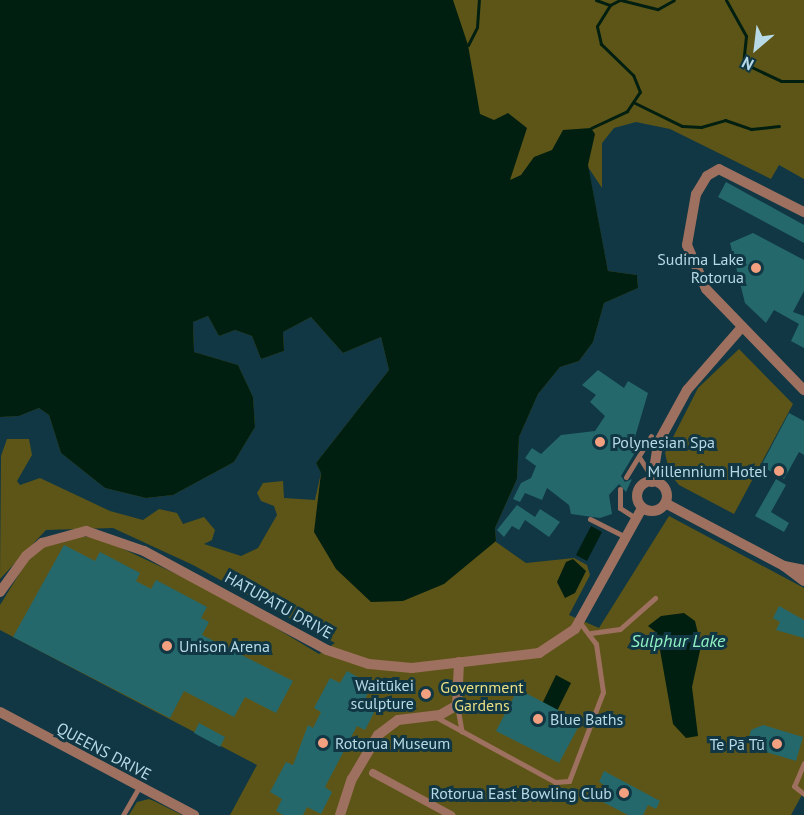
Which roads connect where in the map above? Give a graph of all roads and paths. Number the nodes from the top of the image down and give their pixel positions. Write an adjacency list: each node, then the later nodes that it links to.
1 (804, 212): 2 (street)
2 (741, 328): 3 (street); 8 (street)
3 (803, 388)
4 (651, 436): 5 (lane)
5 (639, 457): 6 (lane); 8 (lane)
6 (633, 467): 7 (lane); 8 (lane)
7 (626, 477)
8 (651, 478): 10 (street); 11 (street)
9 (620, 489): 13 (lane)
10 (665, 503): 11 (street); 15 (street)
11 (642, 508): 13 (street, HATUPATU DRIVE)
12 (590, 519): 14 (lane)
13 (637, 519): 14 (street, HATUPATU DRIVE)
14 (627, 538): 20 (street, HATUPATU DRIVE)
15 (784, 566): 16 (street); 17 (street)
16 (804, 570)
17 (804, 581)
18 (0, 592): 22 (street, HATUPATU DRIVE)
19 (656, 598): 21 (lane)
20 (580, 623): 21 (lane); 22 (street, HATUPATU DRIVE)
21 (591, 633): 26 (lane)
22 (459, 662): 23 (street)
23 (457, 705): 25 (street); 26 (lane)
24 (0, 712): 29 (street, QUEENS DRIVE)
25 (435, 716): 26 (lane); 33 (street)
26 (462, 732)
27 (804, 763): 30 (lane)
28 (373, 773): 34 (street)
29 (140, 786): 31 (lane); 32 (street, QUEENS DRIVE)
30 (804, 794)
31 (123, 815)
32 (194, 815)
33 (340, 815)
34 (451, 815)

